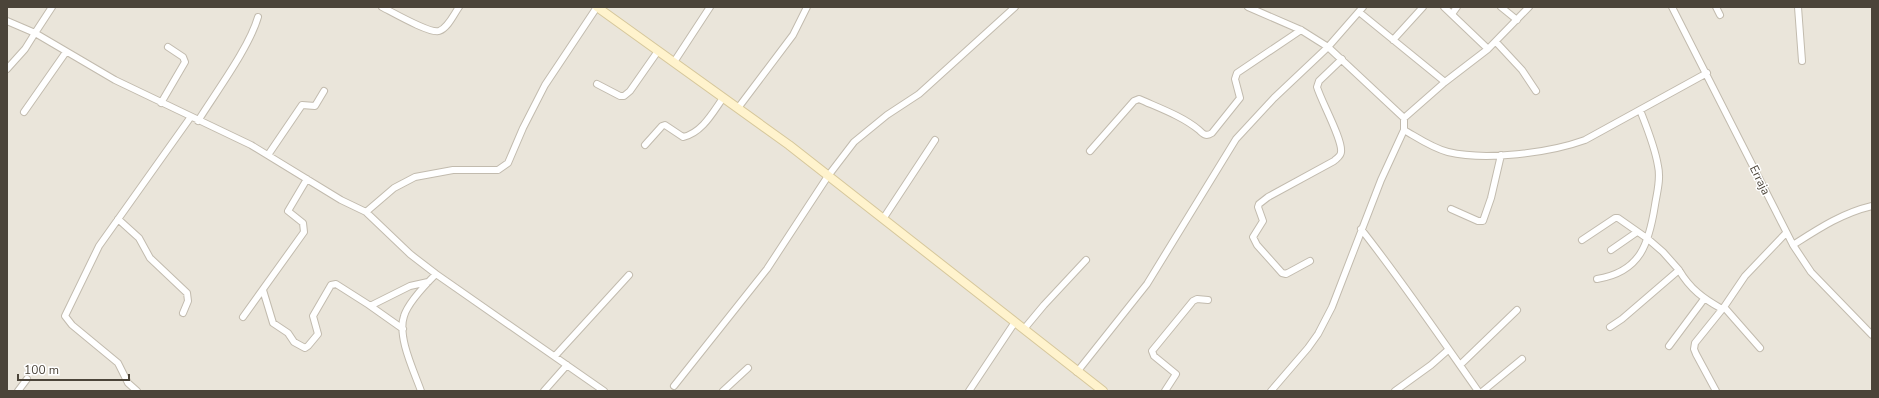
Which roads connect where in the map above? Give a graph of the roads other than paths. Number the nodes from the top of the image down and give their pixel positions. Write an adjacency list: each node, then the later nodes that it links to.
1 (52, 7): 24 (street)
2 (382, 7): 3 (street)
3 (459, 7)
4 (597, 7): 30 (main road); 59 (street)
5 (710, 7): 34 (street)
6 (807, 7): 43 (street)
7 (1015, 7): 55 (street)
8 (1248, 7): 23 (street)
9 (1423, 7): 25 (street)
10 (1444, 7): 18 (street)
11 (1457, 7): 18 (street)
12 (1501, 7): 21 (street)
13 (1529, 7): 21 (street)
14 (1672, 7): 36 (street, Erraja)
15 (1716, 7): 19 (street)
16 (1798, 7): 33 (street)
17 (1361, 10): 25 (street); 28 (street)
18 (1452, 14): 29 (street)
19 (1720, 15)
20 (258, 17): 48 (street)
21 (1517, 20): 26 (street)
22 (7, 21): 24 (street)
23 (1301, 30): 28 (street); 52 (street)
24 (35, 34): 31 (street); 35 (street)
25 (1393, 40): 37 (street)
26 (1496, 42): 29 (street); 40 (street)
27 (168, 47): 42 (street)
28 (1328, 47): 32 (street); 97 (street)
29 (1488, 49): 37 (street)
30 (658, 51): 34 (main road); 38 (street)
31 (66, 52): 42 (street); 45 (street)
32 (1342, 59): 47 (street); 70 (street)
33 (1802, 61)
34 (674, 62): 41 (main road)
35 (7, 69)
36 (1707, 73): 44 (street); 64 (street, Erraja)
37 (1445, 82): 47 (street)
38 (597, 84)
39 (324, 91): 53 (street)
40 (1536, 91)
41 (723, 98): 43 (main road); 51 (street)
42 (161, 103): 46 (street)
43 (738, 108): 55 (main road)
44 (1640, 110): 54 (street); 65 (street)
45 (24, 112)
46 (190, 118): 48 (street); 60 (street)
47 (1404, 118): 49 (street)
48 (198, 121): 53 (street)
49 (1404, 130): 54 (street); 62 (street)
50 (935, 140): 61 (street)
51 (645, 146)
52 (1090, 151)
53 (268, 155): 56 (street)
54 (1500, 155): 58 (street)
55 (828, 176): 61 (main road); 99 (street)
56 (307, 179): 59 (street); 76 (street)
57 (1872, 206): 67 (street)
58 (1451, 209)
59 (366, 212): 72 (street)
60 (118, 219): 82 (street); 101 (street)
61 (883, 219): 84 (main road)
62 (1361, 229): 91 (street); 109 (street)
63 (1637, 232): 65 (street); 66 (street); 68 (street)
64 (1786, 233): 67 (street, Erraja); 80 (street)
65 (1648, 239): 71 (street); 74 (street)
66 (1582, 240)
67 (1793, 245): 88 (street, Erraja)
68 (1611, 250)
69 (1086, 260): 87 (street)
70 (1310, 261)
71 (1679, 270): 77 (street); 85 (street)
72 (436, 274): 75 (street); 92 (street)
73 (628, 275): 92 (street)
74 (1597, 279)
75 (428, 282): 79 (street); 86 (street)
76 (263, 290): 79 (street); 83 (street)
77 (1704, 299): 80 (street); 89 (street)
78 (1208, 300): 108 (street)
79 (369, 304): 86 (street)
80 (1723, 308): 90 (street); 113 (street)
81 (1517, 310): 95 (street)
82 (183, 312)
83 (243, 317)
84 (1015, 322): 87 (main road); 106 (street)
85 (1610, 327)
86 (403, 329): 102 (street)
87 (1024, 329): 97 (main road)
88 (1872, 335)
89 (1669, 346)
90 (1760, 348)
91 (1448, 350): 95 (street); 110 (street)
92 (554, 356): 94 (street)
93 (1522, 358): 112 (street)
94 (567, 365): 103 (street); 104 (street)
95 (1460, 365): 111 (street)
96 (748, 368): 105 (street)
97 (1077, 372): 107 (main road)
98 (26, 379): 100 (street)
99 (674, 386)
100 (18, 391)
101 (137, 391)
102 (421, 391)
103 (544, 391)
104 (604, 391)
105 (723, 391)
106 (970, 391)
107 (1102, 391)
108 (1165, 391)
109 (1271, 391)
110 (1395, 391)
111 (1478, 391)
112 (1483, 391)
113 (1716, 391)

